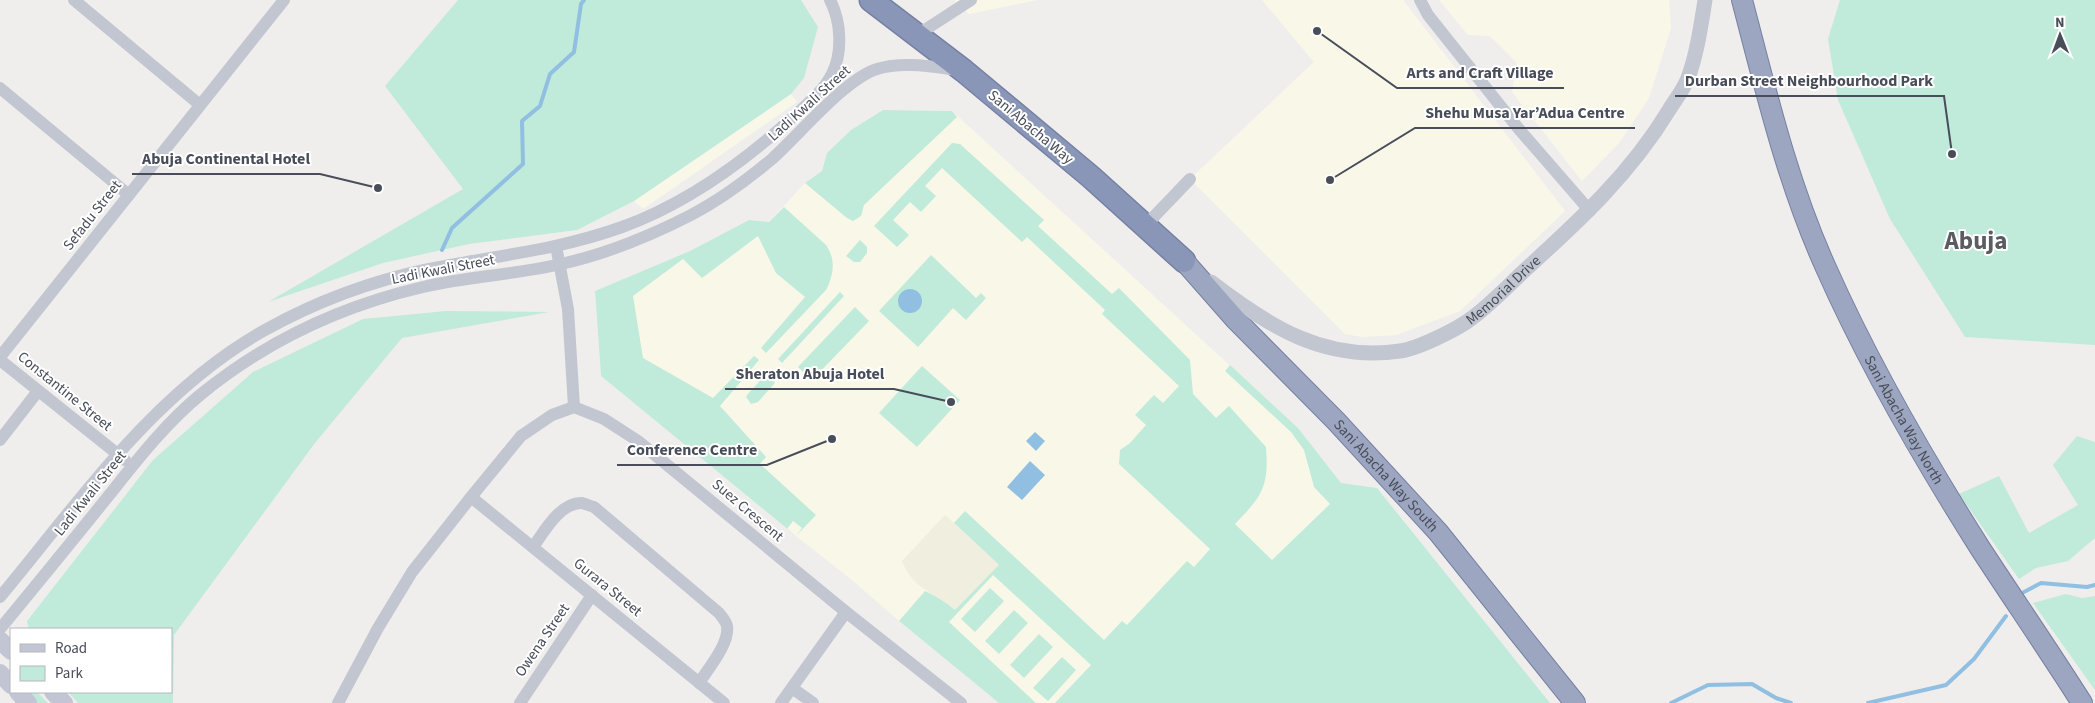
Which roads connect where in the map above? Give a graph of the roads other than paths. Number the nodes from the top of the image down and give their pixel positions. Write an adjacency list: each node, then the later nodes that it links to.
1 (74, 0): 12 (street)
2 (284, 0): 12 (street, Sefadu Street)
3 (830, 0): 17 (street, Ladi Kwali Street)
4 (871, 0): 9 (highway, Sani Abacha Way)
5 (971, 0): 9 (street)
6 (1420, 0): 15 (street)
7 (1705, 0): 15 (street, Memorial Drive)
8 (1742, 0): 49 (highway, Sani Abacha Way North)
9 (917, 34): 10 (highway, Sani Abacha Way)
10 (964, 71): 16 (highway, Sani Abacha Way); 19 (street, Ladi Kwali Street)
11 (0, 88): 14 (street)
12 (200, 105): 14 (street, Sefadu Street)
13 (1190, 179): 16 (street)
14 (129, 195): 20 (street, Sefadu Street)
15 (1590, 210): 18 (street, Memorial Drive)
16 (1145, 226): 18 (highway, Sani Abacha Way)
17 (556, 246): 19 (street); 24 (street, Ladi Kwali Street)
18 (1184, 261): 40 (highway, Sani Abacha Way South)
19 (560, 264): 22 (street); 25 (street, Ladi Kwali Street)
20 (0, 358): 21 (street, Constantine Street)
21 (38, 391): 23 (street); 24 (street, Constantine Street)
22 (574, 407): 26 (street); 30 (street, Suez Crescent)
23 (0, 440)
24 (118, 454): 25 (street, Constantine Street); 29 (street, Ladi Kwali Street)
25 (133, 466): 31 (street, Ladi Kwali Street)
26 (471, 497): 27 (street, Gurara Street); 43 (street)
27 (533, 547): 28 (street, Gurara Street); 35 (street)
28 (592, 595): 35 (street, Gurara Street); 44 (street, Owena Street)
29 (0, 597)
30 (846, 612): 37 (street); 48 (street, Suez Crescent)
31 (0, 629)
32 (0, 640): 33 (main road)
33 (10, 650)
34 (0, 673): 36 (main road)
35 (699, 683): 45 (street, Gurara Street)
36 (10, 684)
37 (792, 688): 46 (street); 47 (street)
38 (19, 693): 41 (main road)
39 (54, 693): 42 (main road)
40 (1574, 702)
41 (28, 703)
42 (64, 703)
43 (338, 703)
44 (520, 703)
45 (724, 703)
46 (781, 703)
47 (813, 703)
48 (961, 703)
49 (2082, 703)

